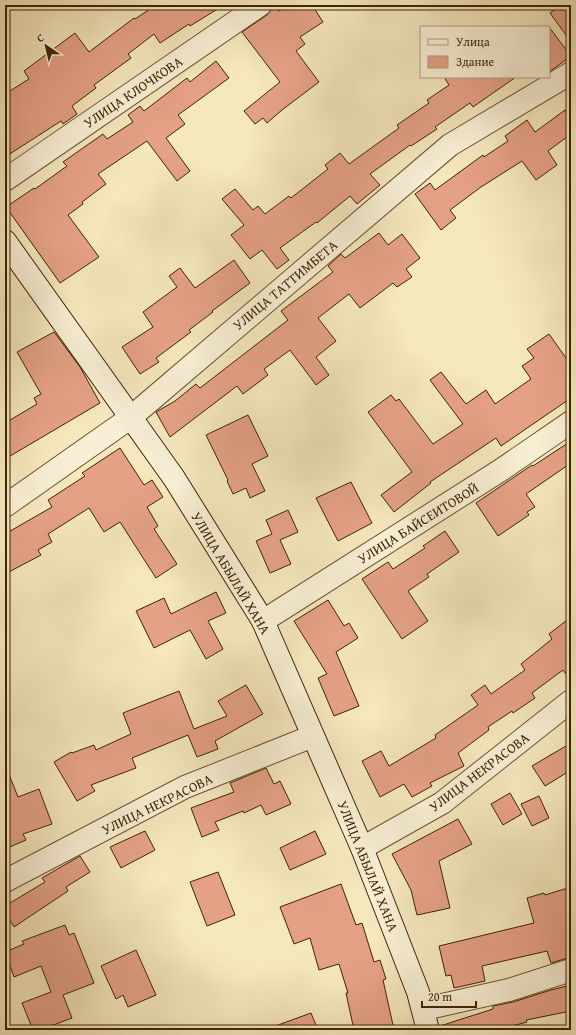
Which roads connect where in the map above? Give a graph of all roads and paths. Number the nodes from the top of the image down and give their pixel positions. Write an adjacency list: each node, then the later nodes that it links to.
1 (260, 5): 3 (street, УЛИЦА КЛОЧКОВА)
2 (571, 73): 5 (street, УЛИЦА ТАТТИМБЕТА)
3 (5, 180)
4 (6, 243): 5 (street, УЛИЦА АБЫЛАЙ ХАНА)
5 (130, 418): 7 (street, УЛИЦА ТАТТИМБЕТА); 8 (street, УЛИЦА АБЫЛАЙ ХАНА)
6 (571, 422): 8 (street, УЛИЦА БАЙСЕИТОВОЙ)
7 (5, 506)
8 (263, 621): 10 (street, УЛИЦА АБЫЛАЙ ХАНА)
9 (571, 702): 11 (street, УЛИЦА НЕКРАСОВА)
10 (313, 736): 11 (street, УЛИЦА АБЫЛАЙ ХАНА); 12 (street, УЛИЦА НЕКРАСОВА)
11 (362, 848): 14 (street, УЛИЦА АБЫЛАЙ ХАНА)
12 (5, 881)
13 (571, 970): 14 (street)
14 (423, 1024)

